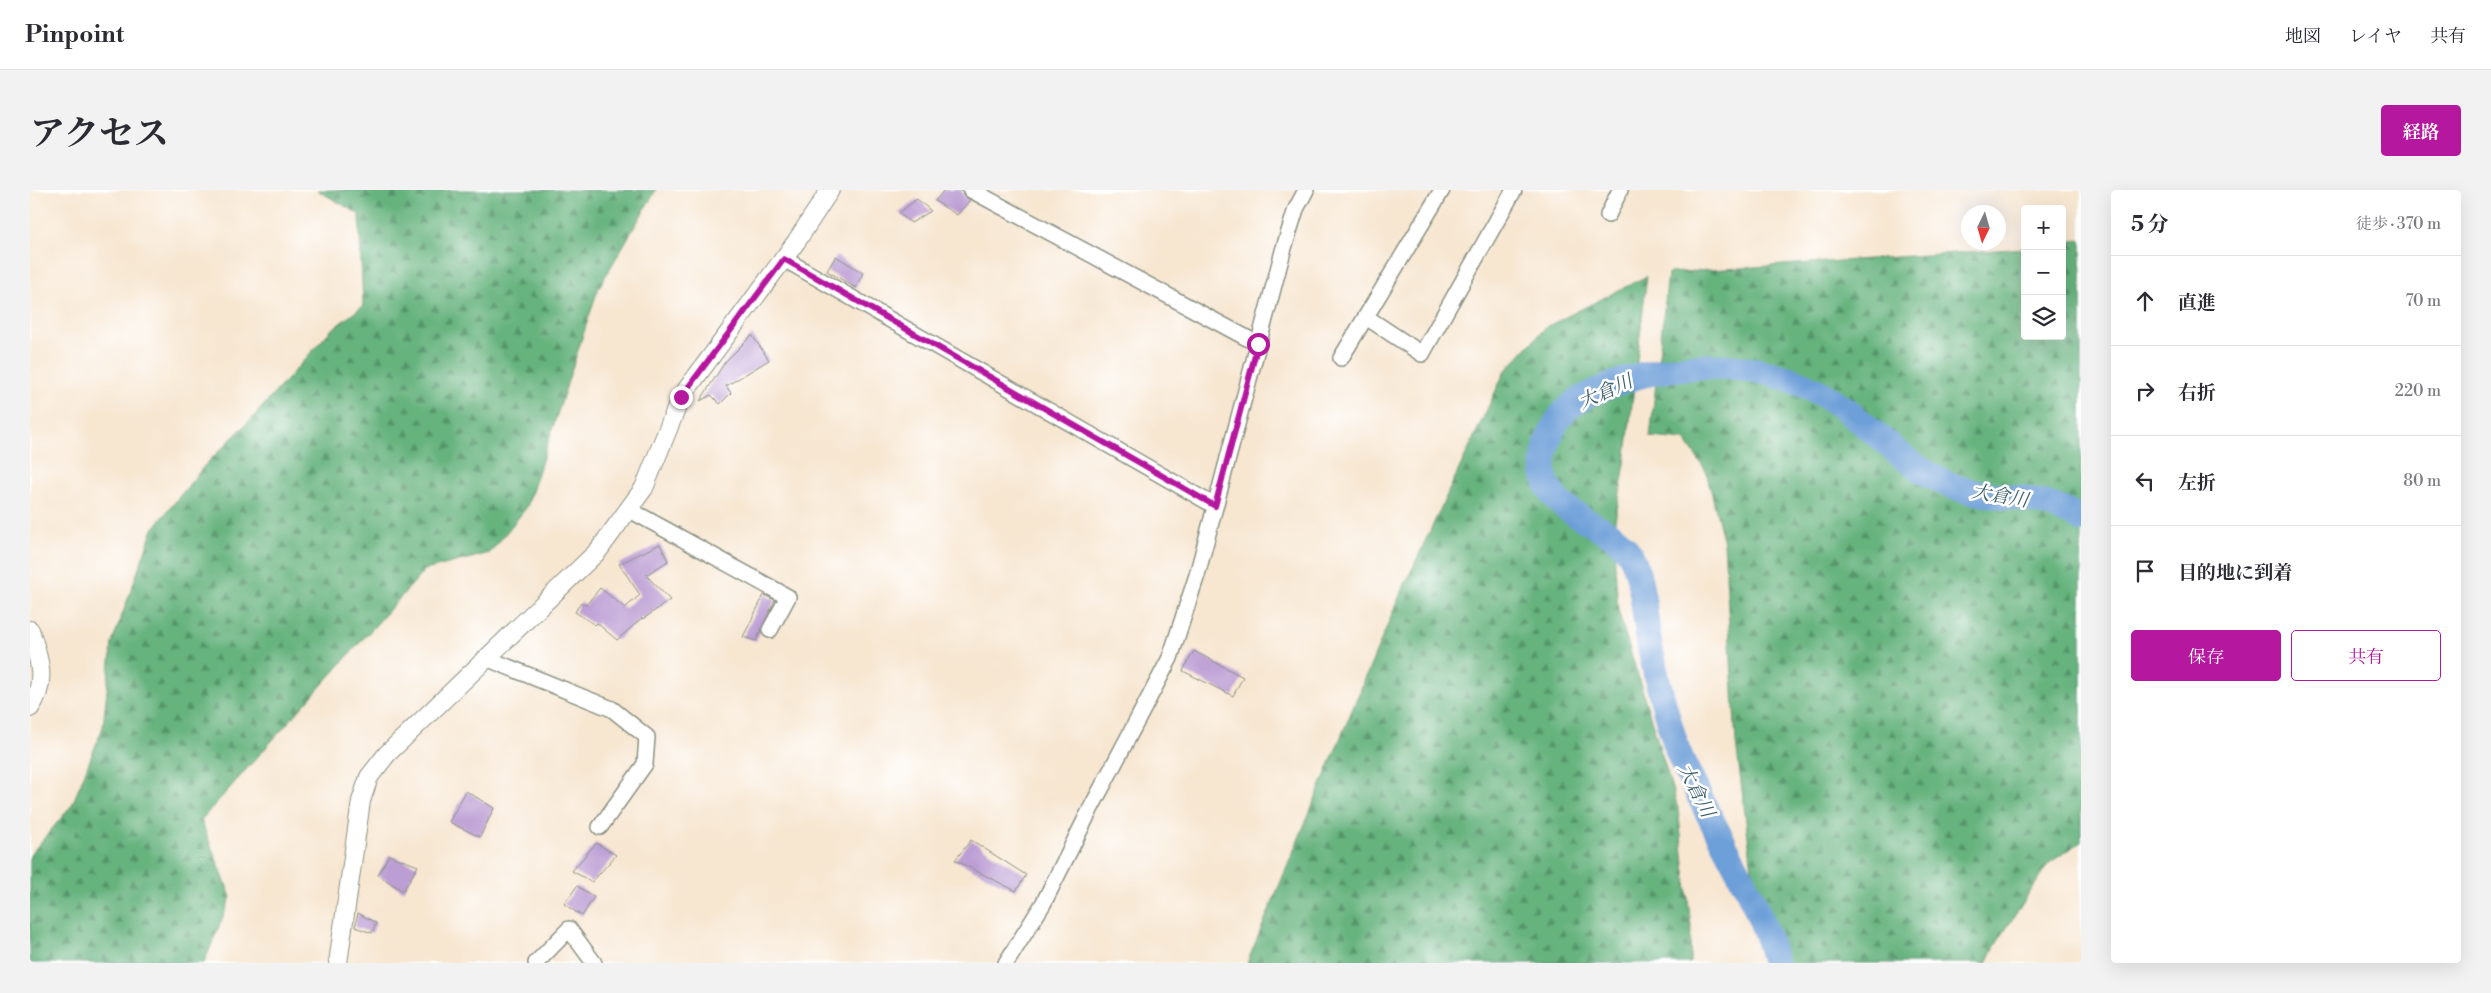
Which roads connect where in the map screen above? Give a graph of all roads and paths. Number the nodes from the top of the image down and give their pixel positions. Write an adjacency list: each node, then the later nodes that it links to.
1 (830, 190): 8 (street)
2 (971, 190): 10 (street)
3 (1306, 190): 10 (street)
4 (1442, 190): 9 (street)
5 (1514, 190): 9 (street)
6 (1620, 190): 7 (street)
7 (1608, 216)
8 (784, 259): 12 (street); 13 (street)
9 (1366, 317): 11 (street)
10 (1258, 344): 12 (street)
11 (1341, 358)
12 (1215, 506): 22 (street)
13 (630, 510): 15 (street); 16 (street)
14 (30, 630): 17 (street)
15 (770, 630)
16 (486, 658): 18 (street); 19 (street)
17 (30, 708)
18 (600, 827)
19 (338, 963)
20 (536, 963): 21 (street)
21 (594, 963)
22 (1006, 963)

